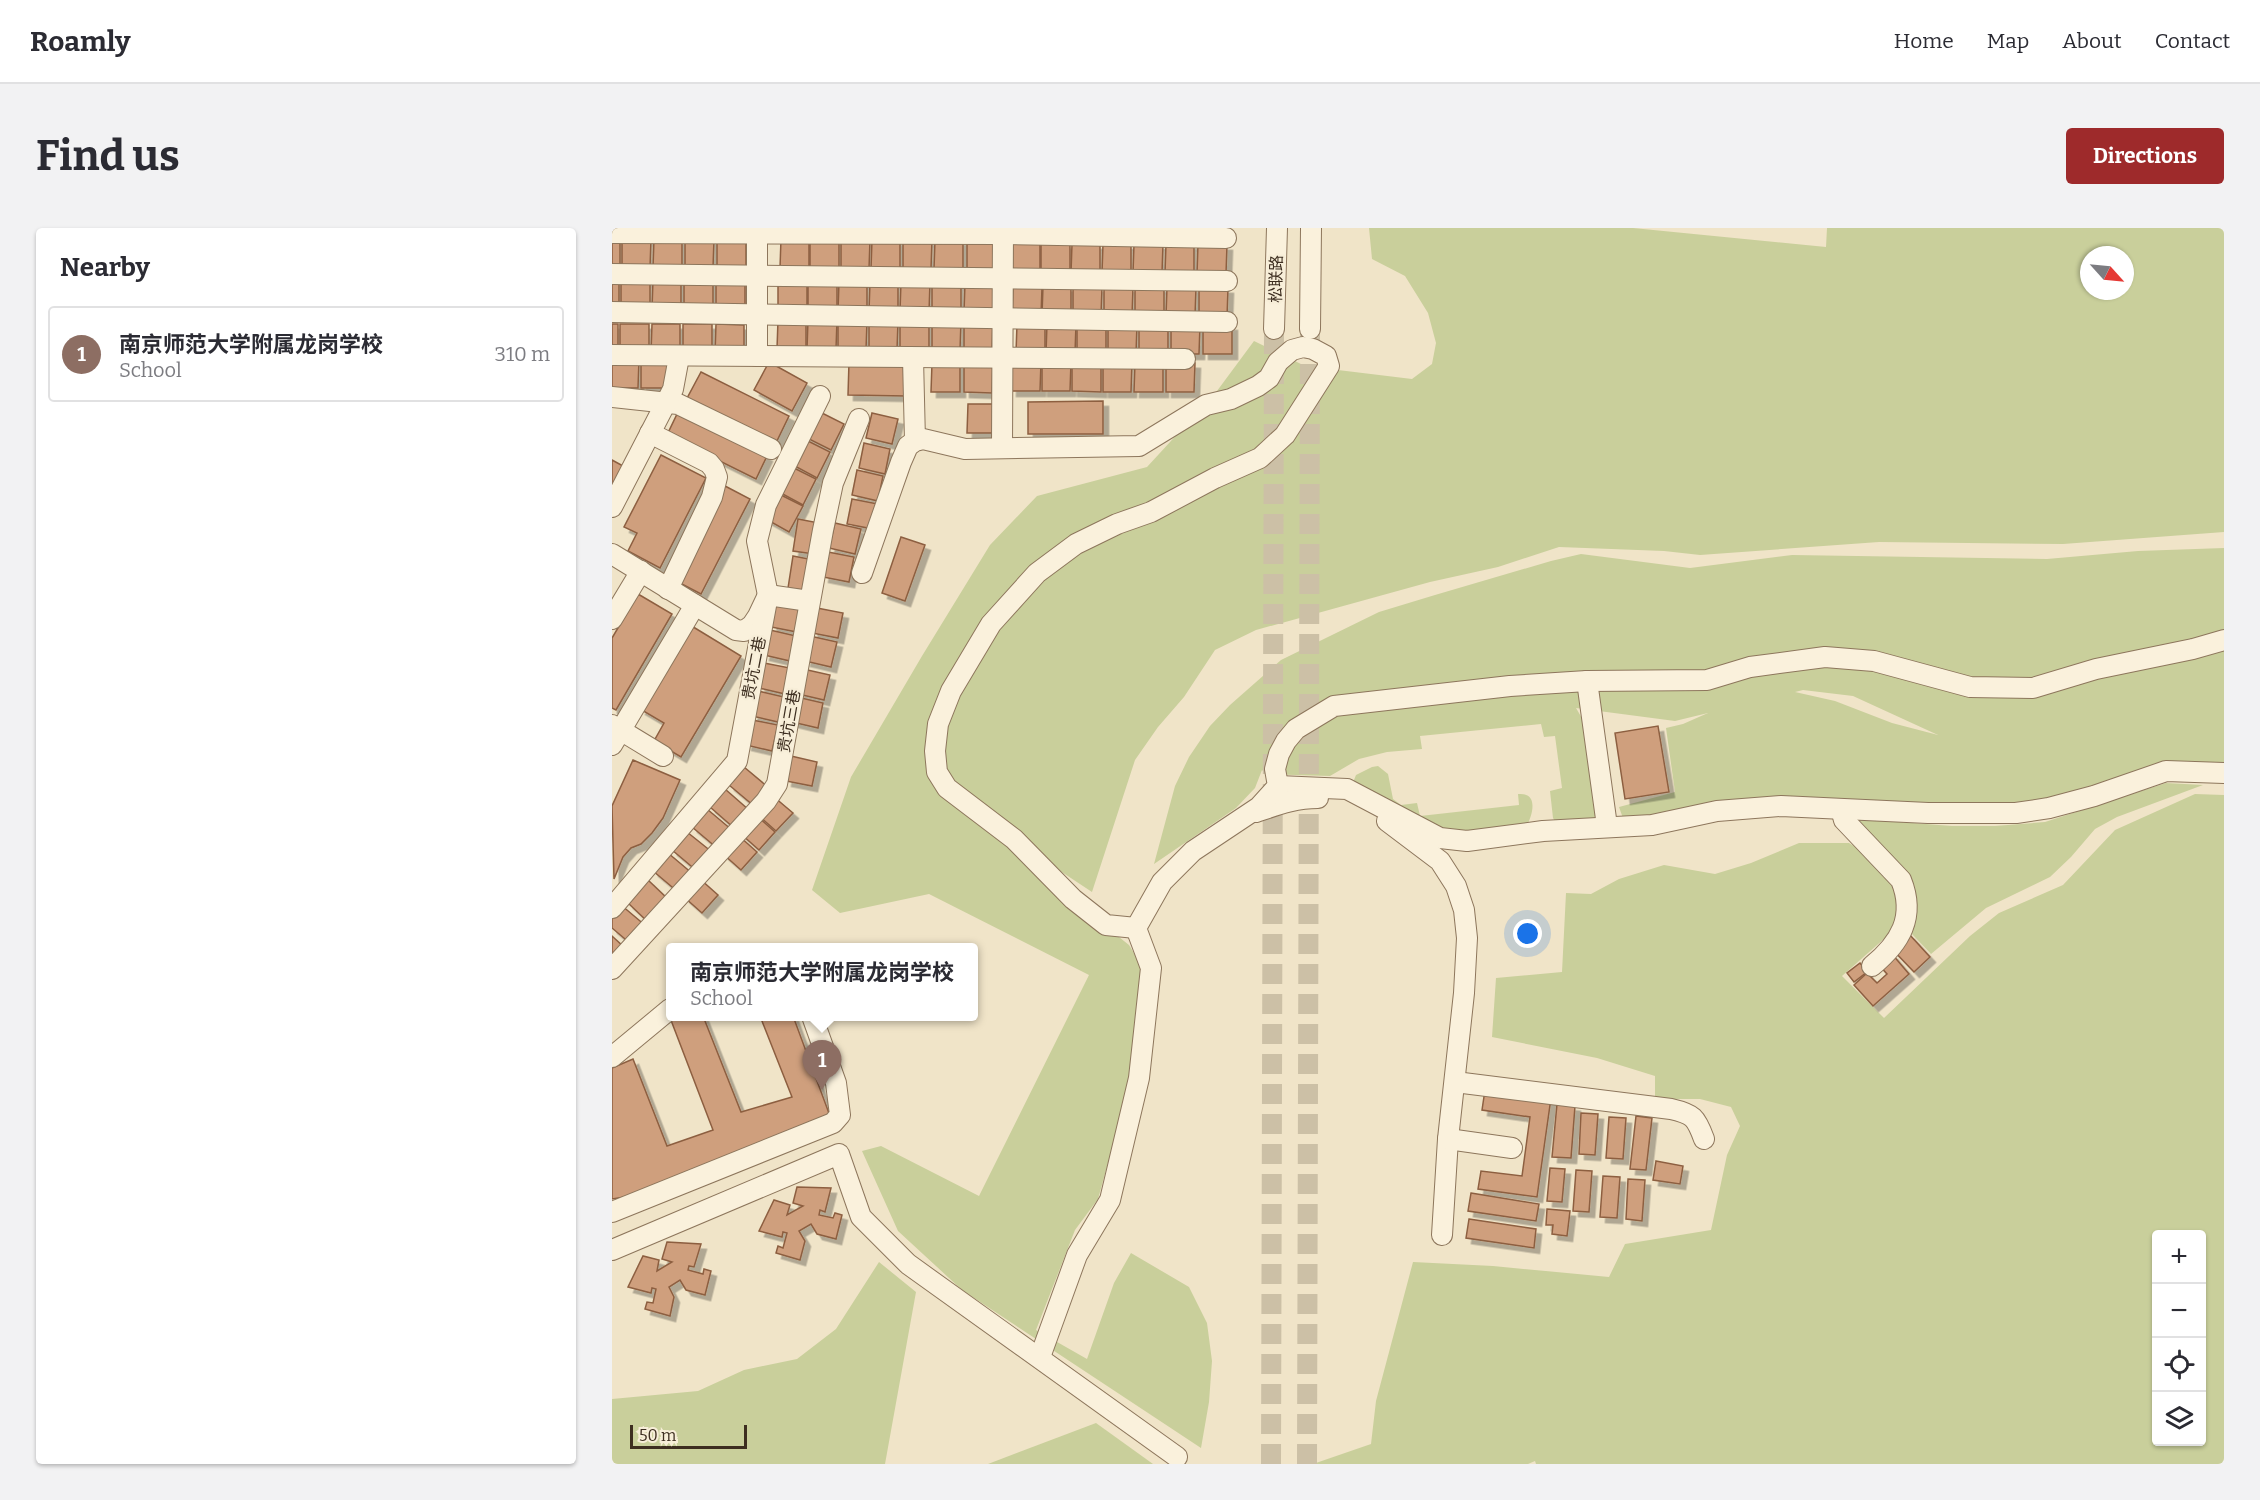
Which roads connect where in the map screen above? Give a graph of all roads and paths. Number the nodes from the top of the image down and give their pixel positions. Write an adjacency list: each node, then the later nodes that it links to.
1 (1277, 228): 15 (street, 松联路)
2 (1311, 228): 16 (street)
3 (757, 230): 4 (street); 5 (street); 8 (street)
4 (1003, 231): 6 (street); 9 (street)
5 (612, 233)
6 (1226, 238)
7 (612, 274): 8 (street)
8 (757, 276): 9 (street); 12 (street)
9 (1003, 279): 10 (street); 13 (street)
10 (1227, 281)
11 (612, 312): 12 (street)
12 (757, 314): 13 (street); 18 (street)
13 (1003, 318): 14 (street); 21 (street)
14 (1227, 322)
15 (1274, 329)
16 (1310, 329)
17 (612, 355): 19 (street)
18 (757, 356): 19 (street); 20 (street)
19 (679, 357): 25 (street)
20 (913, 358): 21 (street); 28 (street)
21 (1003, 358): 22 (street); 29 (street)
22 (1185, 359)
23 (820, 396): 36 (street, 贵坑二巷)
24 (612, 397): 25 (street)
25 (667, 402): 27 (street); 30 (street)
26 (859, 419): 37 (street, 贵坑三巷)
27 (650, 433): 31 (street); 35 (street)
28 (915, 441): 29 (street); 34 (street)
29 (1002, 448): 50 (street)
30 (771, 449)
31 (612, 507)
32 (612, 554): 33 (street)
33 (640, 571): 35 (street); 39 (street)
34 (862, 573)
35 (668, 589): 38 (street)
36 (768, 595): 37 (street); 38 (street); 49 (street, 贵坑二巷)
37 (809, 601): 52 (street, 贵坑三巷)
38 (695, 605): 42 (street)
39 (612, 618)
40 (2224, 640): 41 (street)
41 (1587, 681): 45 (street); 48 (street)
42 (615, 734): 43 (street)
43 (663, 756)
44 (2224, 773): 46 (street)
45 (1278, 786): 47 (street); 48 (street)
46 (1841, 809): 48 (street); 51 (street)
47 (1251, 814): 50 (street); 56 (street)
48 (1607, 826)
49 (612, 908)
50 (1136, 928): 63 (street)
51 (1872, 966)
52 (612, 969)
53 (666, 1013): 55 (street)
54 (813, 1021): 60 (street)
55 (612, 1057)
56 (1455, 1082): 57 (street); 58 (street)
57 (1704, 1138)
58 (1448, 1139): 59 (street); 61 (street)
59 (1512, 1148)
60 (612, 1212)
61 (1442, 1235)
62 (612, 1250): 63 (street)
63 (1040, 1357): 64 (street)
64 (1177, 1457)

